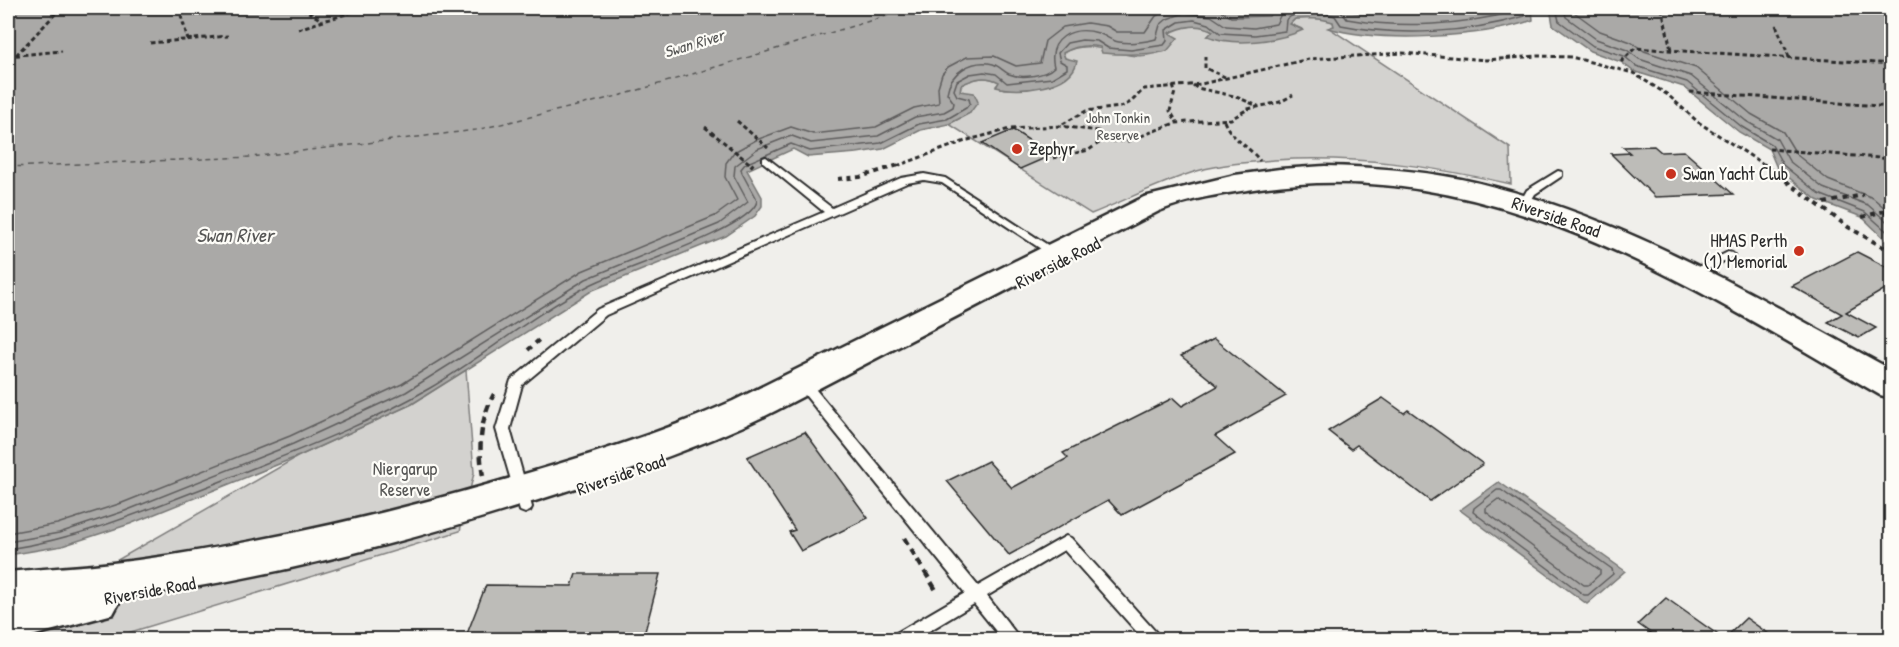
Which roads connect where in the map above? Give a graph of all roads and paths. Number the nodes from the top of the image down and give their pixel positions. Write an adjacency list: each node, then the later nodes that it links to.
1 (60, 8): 14 (path)
2 (179, 8): 10 (path)
3 (302, 8): 6 (path)
4 (1662, 8): 12 (path)
5 (362, 9): 6 (path)
6 (323, 21): 8 (path)
7 (1776, 25): 18 (path)
8 (298, 29)
9 (228, 36): 10 (path)
10 (188, 40): 11 (path)
11 (150, 43)
12 (1671, 50): 18 (path); 19 (path)
13 (62, 51): 14 (path)
14 (16, 55): 15 (path)
15 (8, 56)
16 (1205, 56): 22 (path)
17 (1345, 57): 20 (path); 22 (path); 50 (path)
18 (1790, 59): 21 (path)
19 (1621, 62)
20 (1352, 64)
21 (1892, 64)
22 (1226, 78): 23 (path)
23 (1193, 85): 24 (path); 27 (path)
24 (1173, 86): 31 (path); 32 (path)
25 (1690, 92): 28 (path)
26 (1293, 95): 27 (path)
27 (1259, 106): 30 (path)
28 (1892, 107)
29 (737, 121): 35 (path)
30 (1224, 121): 31 (path); 40 (path)
31 (1178, 123): 34 (path)
32 (1059, 126): 34 (path); 43 (path)
33 (705, 128): 41 (path)
34 (1104, 141): 37 (path)
35 (770, 149)
36 (1769, 149): 38 (path)
37 (1053, 158)
38 (1892, 159)
39 (766, 160): 48 (lane)
40 (1252, 165)
41 (754, 166)
42 (1558, 174): 46 (lane)
43 (838, 179)
44 (1863, 195): 45 (path)
45 (1824, 203)
46 (1524, 204): 52 (street, Riverside Road); 53 (street, Riverside Road)
47 (1892, 209): 49 (path)
48 (832, 213): 52 (lane); 57 (lane)
49 (1862, 217)
50 (1892, 252)
51 (1728, 255): 53 (lane)
52 (1059, 257): 55 (street, Riverside Road)
53 (1691, 274): 54 (street, Riverside Road)
54 (1892, 386)
55 (807, 388): 57 (street, Riverside Road); 61 (lane)
56 (472, 479): 57 (path)
57 (521, 493): 59 (street, Riverside Road); 62 (street, Riverside Road)
58 (902, 535): 60 (path)
59 (8, 590)
60 (936, 590)
61 (977, 595): 63 (lane); 64 (lane); 65 (lane)
62 (8, 621)
63 (900, 639)
64 (1013, 639)
65 (1155, 639)

